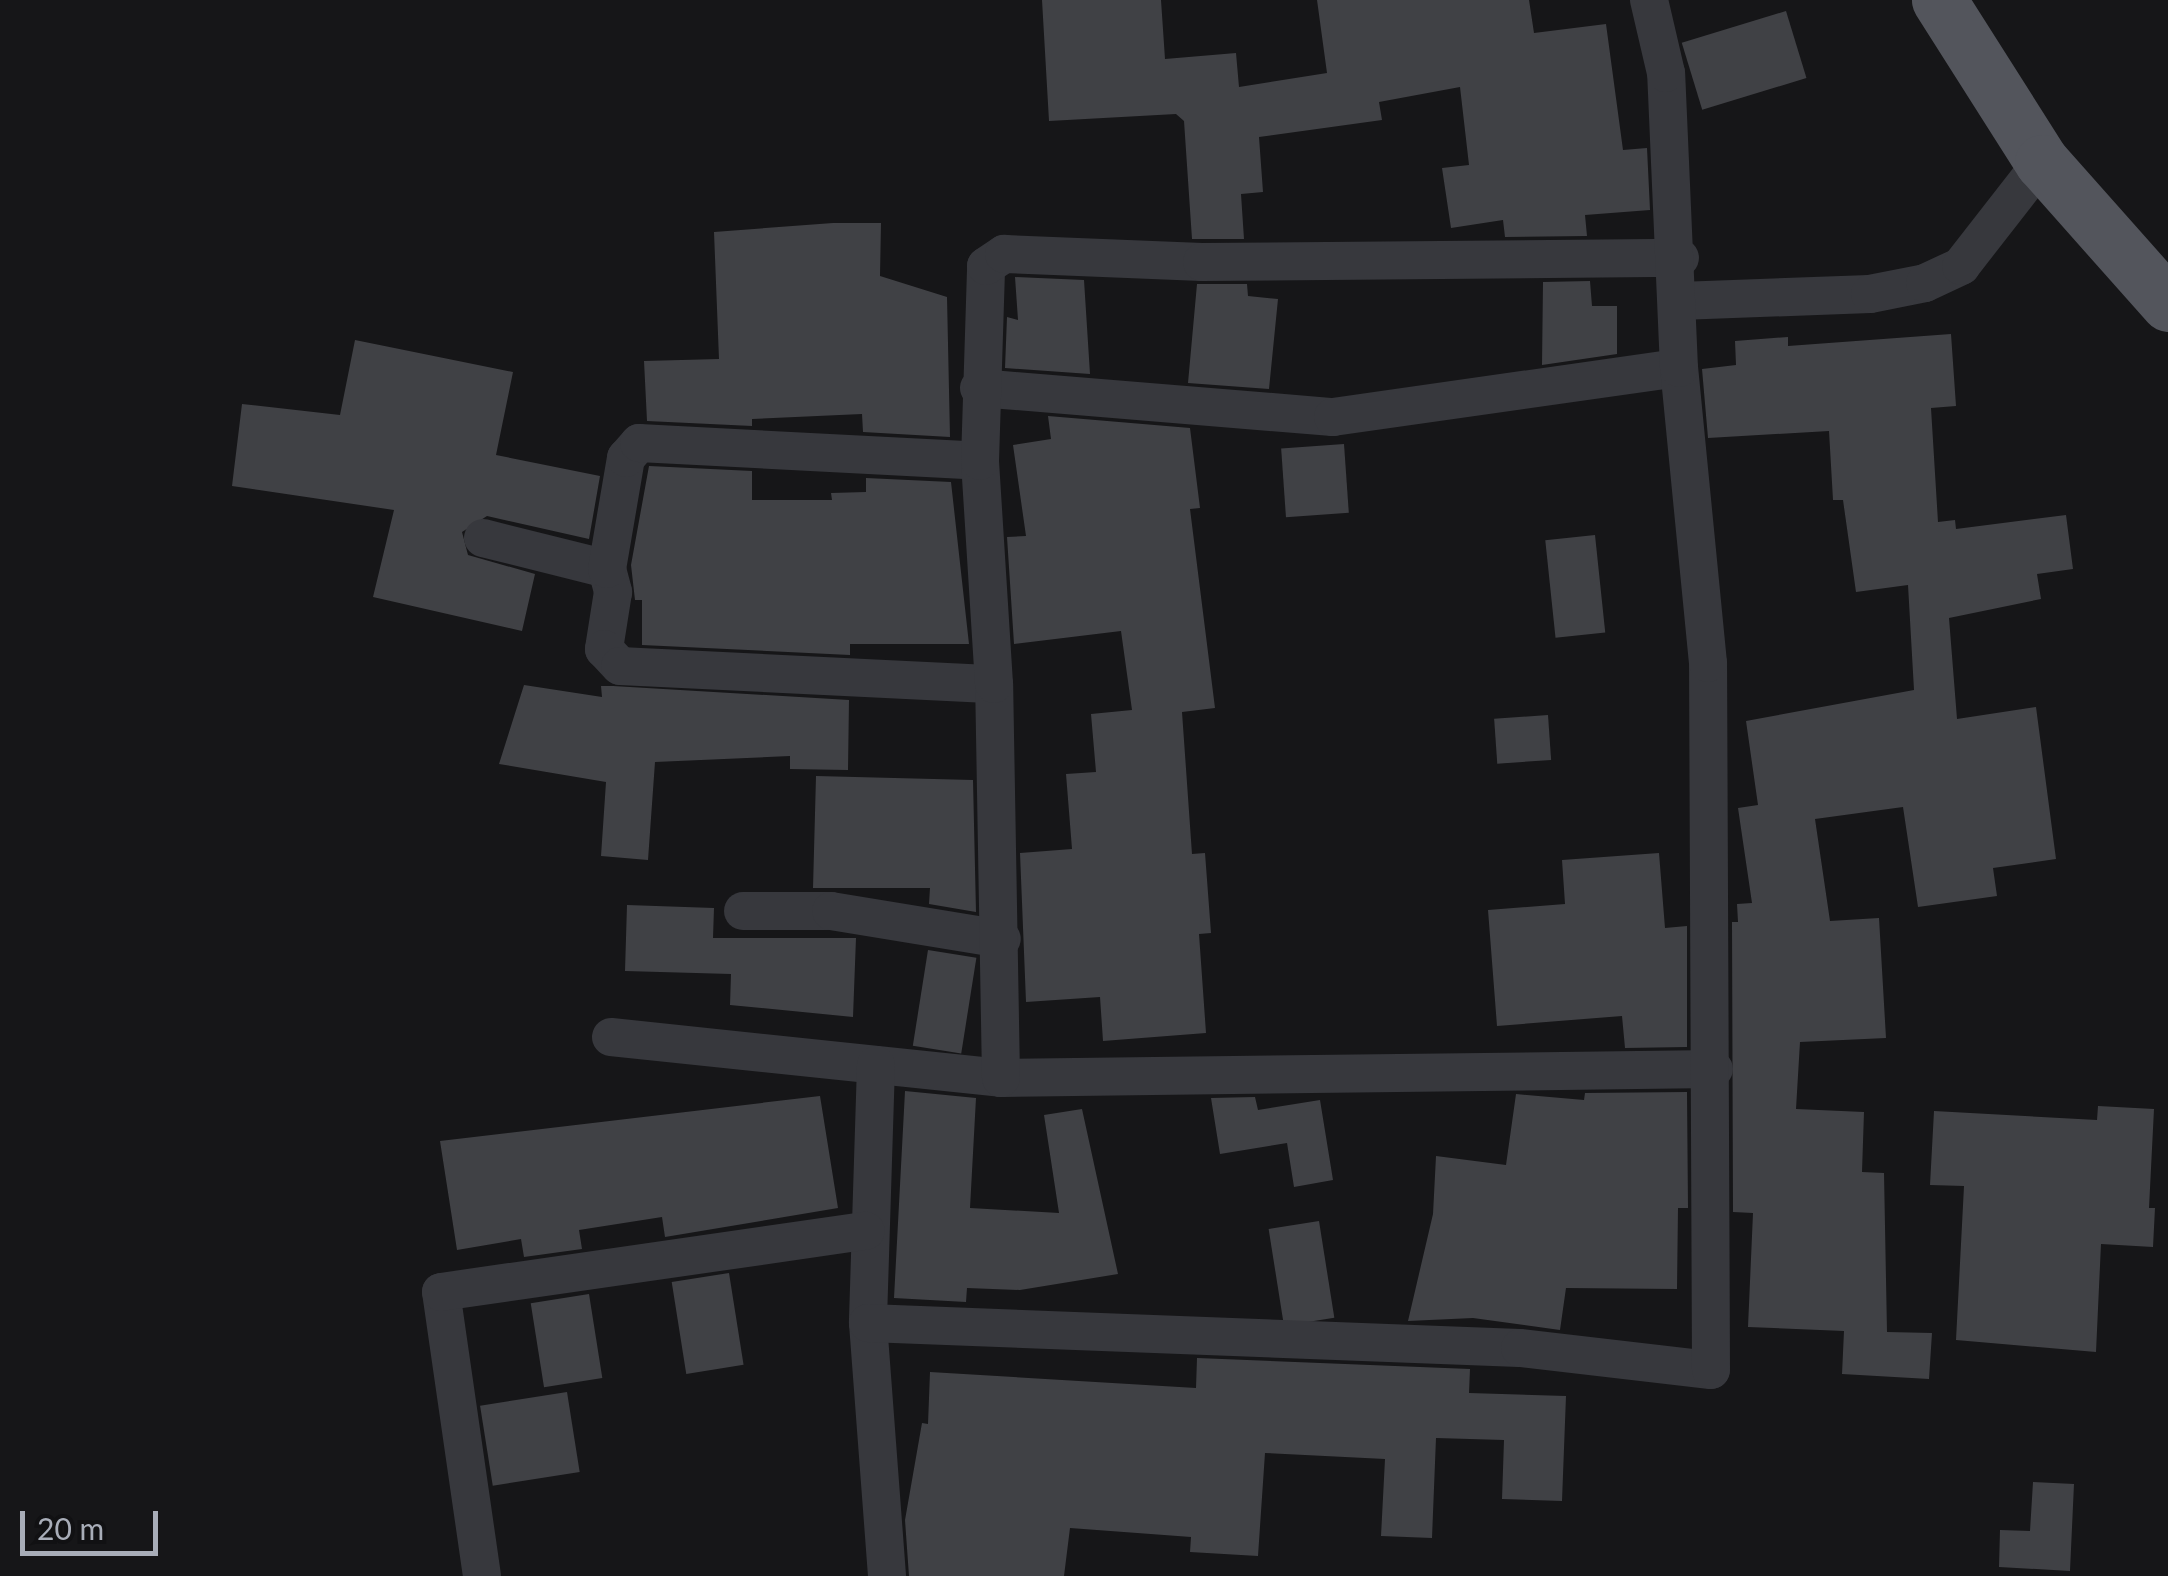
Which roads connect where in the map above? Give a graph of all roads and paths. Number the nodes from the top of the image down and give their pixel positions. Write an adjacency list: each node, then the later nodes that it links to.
1 (1649, 0): 4 (street)
2 (1939, 0): 3 (main road)
3 (2042, 162): 5 (street); 6 (main road)
4 (1680, 258): 5 (street); 8 (street)
5 (1679, 301): 7 (street)
6 (2168, 304)
7 (1679, 368): 8 (street); 17 (street)
8 (979, 388): 9 (street)
9 (980, 462): 11 (street); 12 (street)
10 (484, 538): 11 (street)
11 (607, 569): 12 (street)
12 (994, 684): 14 (street)
13 (743, 911): 14 (street)
14 (1002, 938): 18 (street)
15 (611, 1037): 16 (street)
16 (876, 1065): 18 (street); 19 (street)
17 (1714, 1069): 18 (street); 20 (street)
18 (1001, 1078)
19 (866, 1232): 20 (street); 21 (street)
20 (868, 1323): 22 (street)
21 (482, 1576)
22 (887, 1576)

